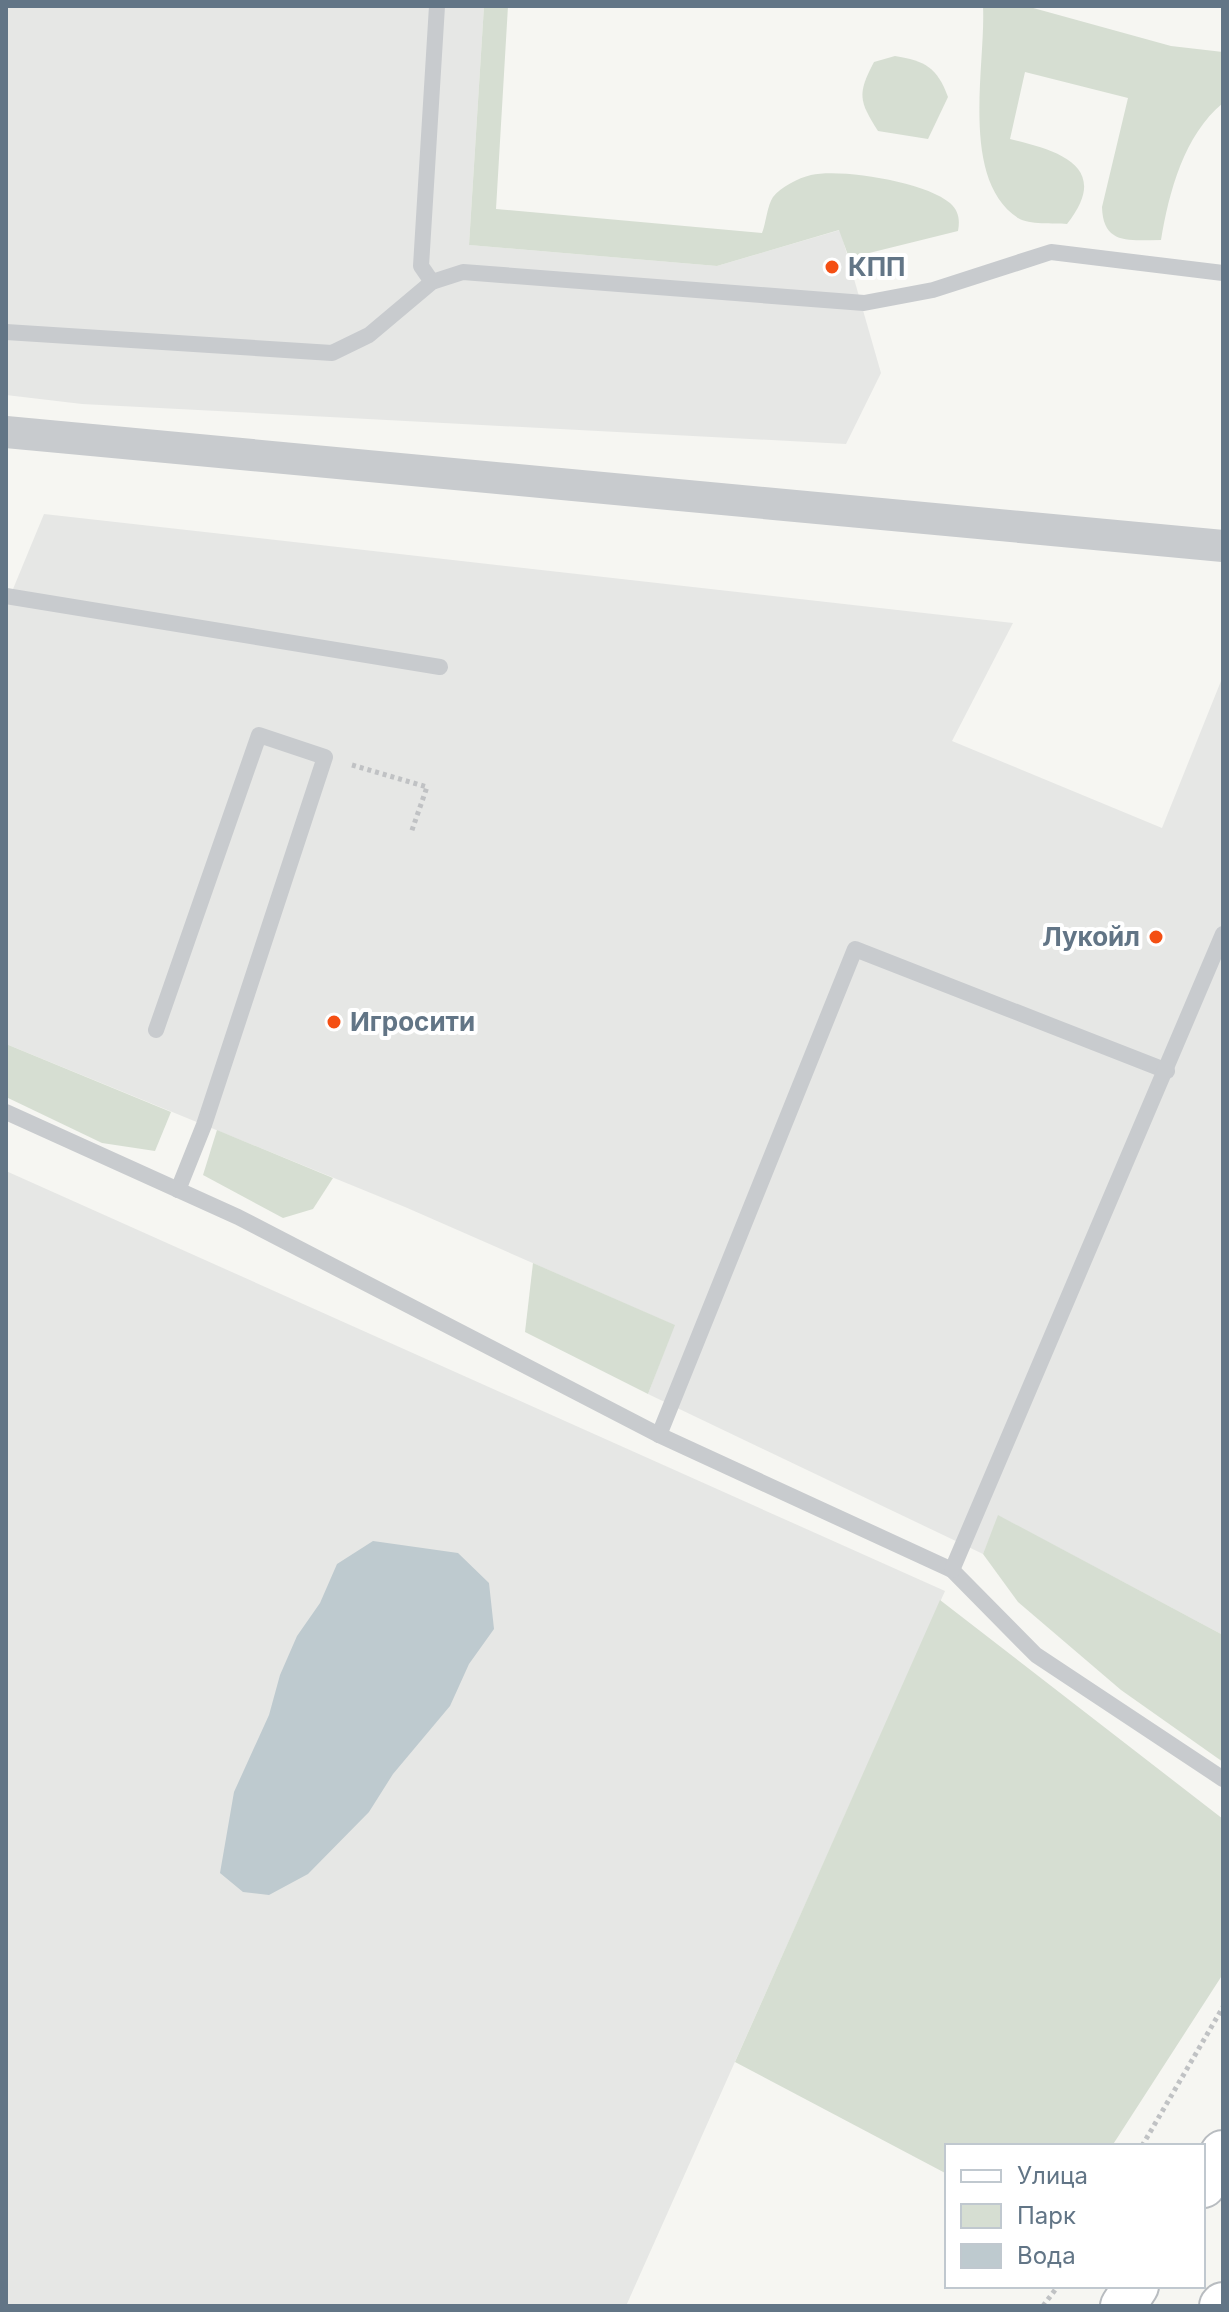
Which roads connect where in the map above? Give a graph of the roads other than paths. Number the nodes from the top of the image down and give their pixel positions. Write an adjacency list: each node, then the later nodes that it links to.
1 (437, 6): 3 (lane)
2 (1223, 273): 3 (lane)
3 (432, 282): 4 (lane)
4 (6, 332)
5 (6, 432): 6 (street)
6 (1223, 546)
7 (6, 596): 8 (lane)
8 (440, 667)
9 (1223, 934): 11 (lane)
10 (156, 1030): 13 (lane)
11 (1167, 1071): 14 (lane); 15 (lane)
12 (6, 1112): 13 (lane)
13 (178, 1190): 14 (lane)
14 (659, 1435): 15 (lane)
15 (952, 1570): 16 (lane)
16 (1223, 1779)
17 (1223, 2153): 18 (main road)
18 (1205, 2182)
19 (1135, 2288): 20 (main road)
20 (1123, 2306)

